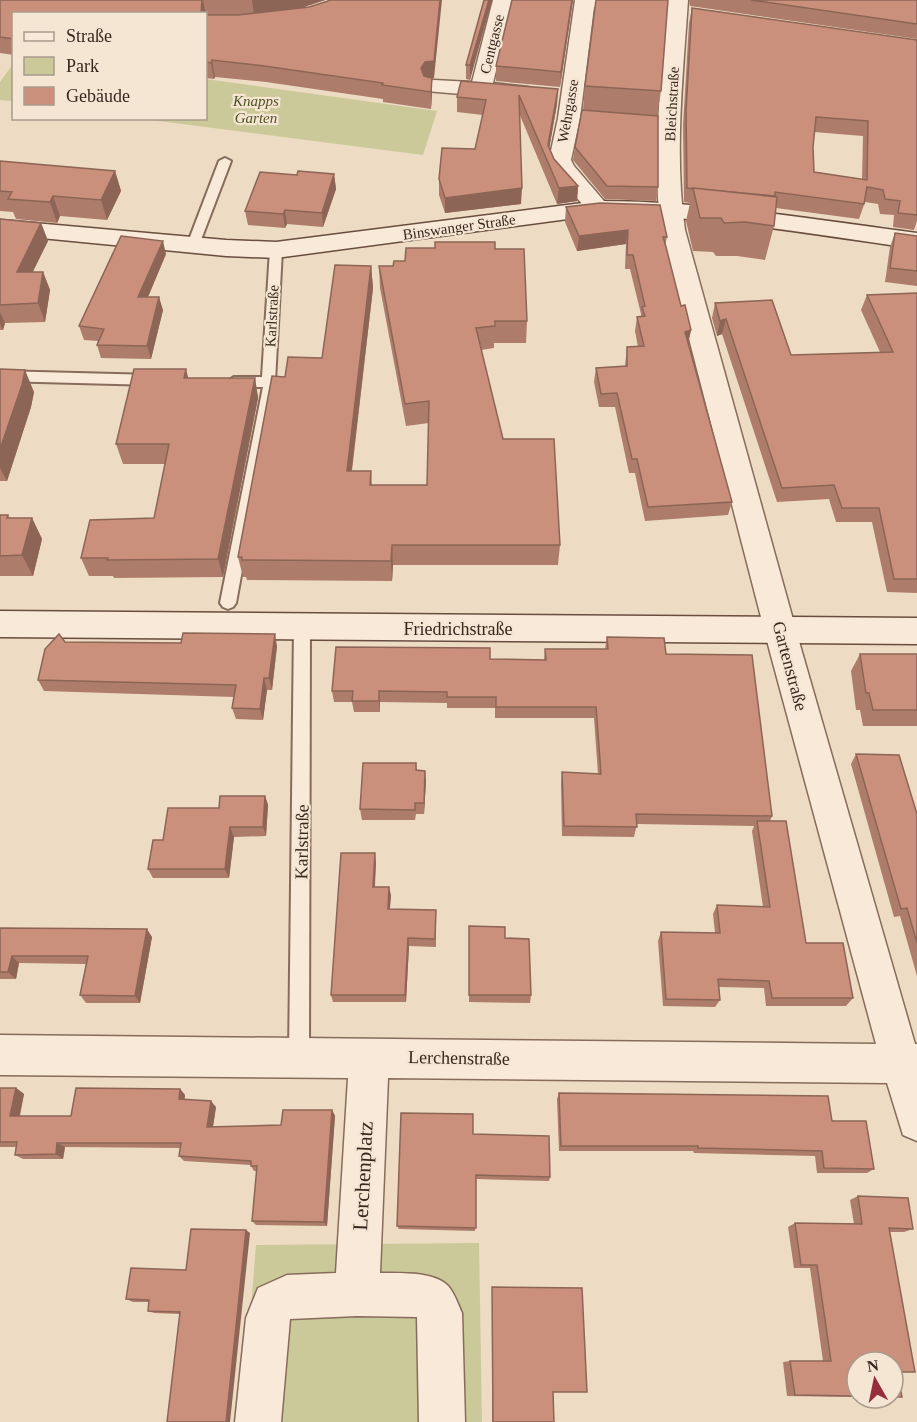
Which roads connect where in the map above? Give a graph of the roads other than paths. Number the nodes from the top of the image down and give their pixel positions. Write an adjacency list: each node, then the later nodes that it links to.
1 (503, 0): 7 (street, Centgasse)
2 (585, 0): 8 (street, Wehrgasse)
3 (590, 0): 4 (street)
4 (678, 7): 5 (street); 11 (street, Bleichstraße)
5 (700, 16)
6 (434, 86): 7 (street, Centgasse)
7 (481, 89): 8 (street, Centgasse)
8 (573, 111): 10 (street, Wehrgasse)
9 (225, 161): 14 (lane)
10 (598, 208): 11 (street, Binswanger Straße); 15 (street, Binswanger Straße)
11 (669, 209): 13 (street, Binswanger Straße); 23 (street, Gartenstraße)
12 (0, 227): 14 (street, Binswanger Straße)
13 (917, 241)
14 (193, 245): 15 (street, Binswanger Straße)
15 (276, 250): 19 (lane, Karlstraße)
16 (0, 376): 17 (lane)
17 (163, 380)
18 (222, 381): 19 (lane)
19 (268, 386): 20 (lane, Karlstraße)
20 (228, 603)
21 (0, 624): 22 (street, Friedrichstraße)
22 (302, 627): 23 (street, Friedrichstraße); 26 (lane, Karlstraße)
23 (780, 630): 24 (street, Friedrichstraße); 28 (street, Gartenstraße)
24 (917, 631)
25 (0, 1055): 26 (street, Lerchenstraße)
26 (299, 1056): 27 (street, Lerchenstraße)
27 (369, 1057): 28 (street, Lerchenstraße); 30 (street, Lerchenplatz)
28 (910, 1064): 29 (street, Gartenstraße)
29 (917, 1121)
30 (357, 1294): 31 (street); 32 (street)
31 (258, 1422)
32 (442, 1422)

